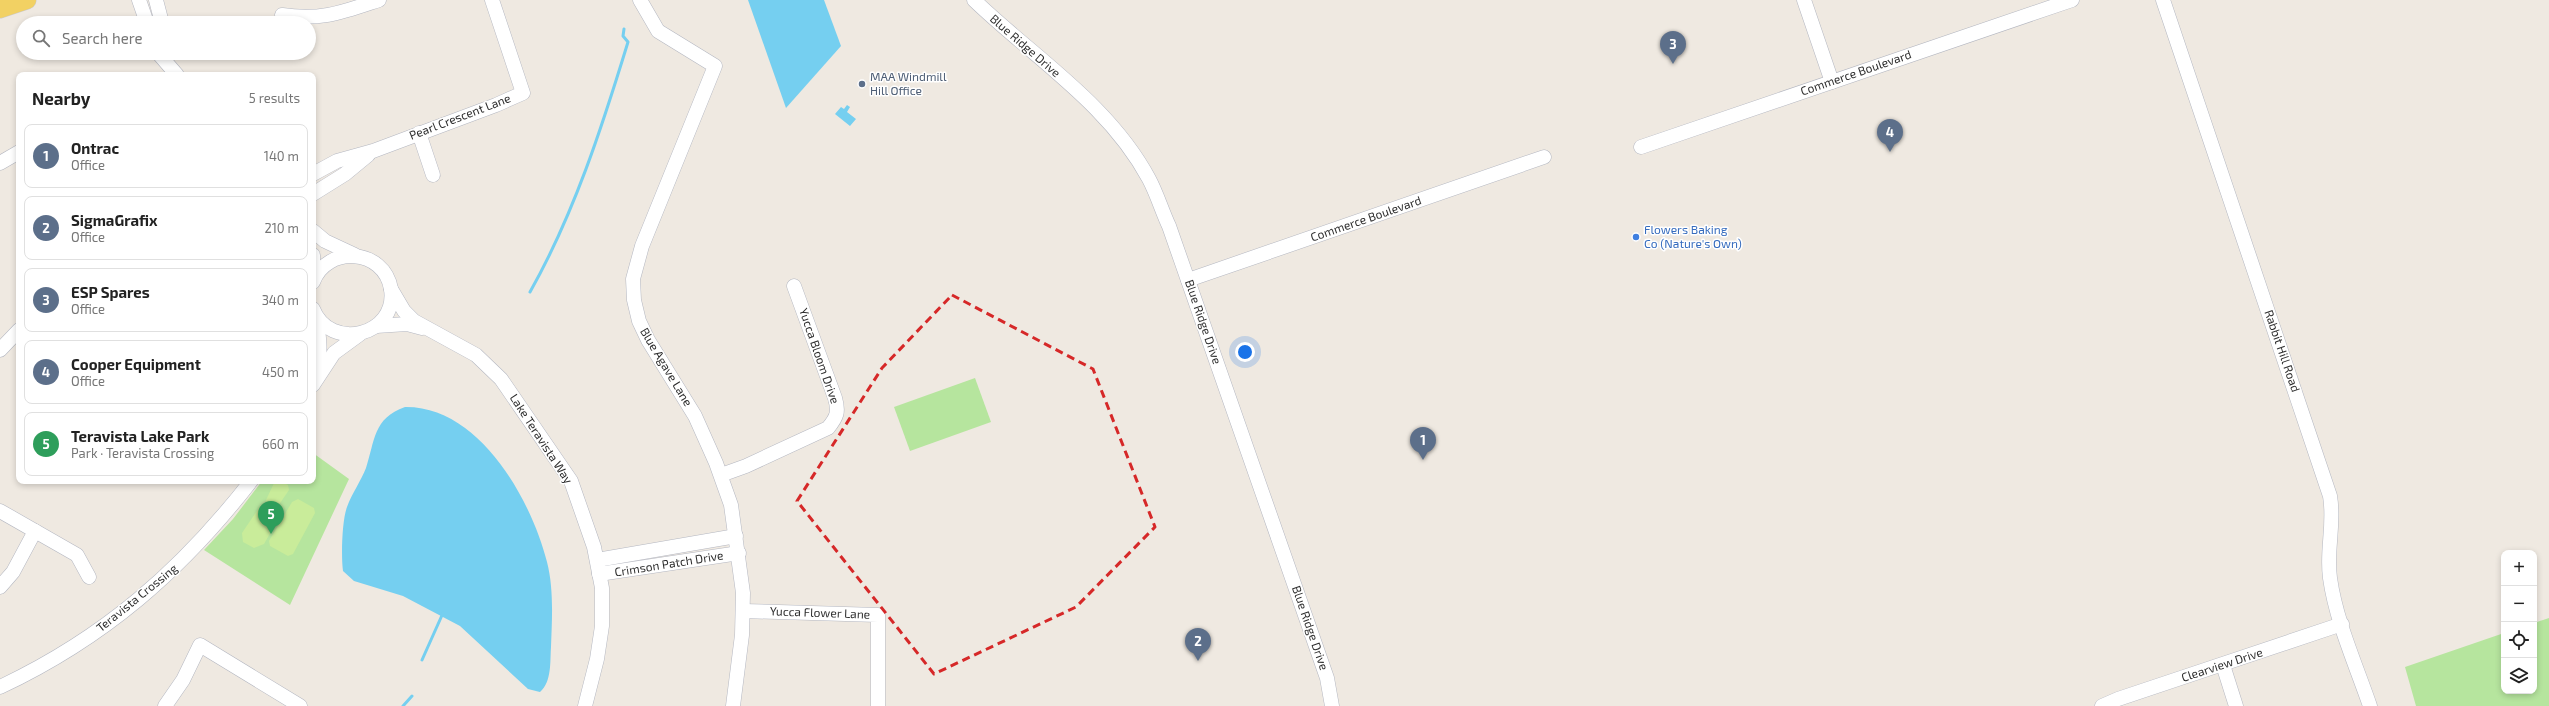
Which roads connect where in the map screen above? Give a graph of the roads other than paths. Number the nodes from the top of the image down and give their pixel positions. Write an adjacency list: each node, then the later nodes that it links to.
1 (27, 0): 11 (main road)
2 (139, 0): 13 (street)
3 (156, 0): 14 (street)
4 (379, 0): 16 (street)
5 (492, 0): 22 (street, Pearl Crescent Lane)
6 (640, 0): 46 (street, Blue Agave Lane)
7 (974, 0): 34 (street, Blue Ridge Drive)
8 (1804, 0): 21 (street)
9 (2072, 0): 21 (street, Commerce Boulevard)
10 (2163, 0): 57 (street, Rabbit Hill Road)
11 (0, 9)
12 (282, 15): 15 (street)
13 (145, 16)
14 (160, 16)
15 (288, 16)
16 (316, 18)
17 (163, 60): 19 (street)
18 (172, 60): 20 (street)
19 (173, 72)
20 (174, 72)
21 (1832, 82): 23 (street, Commerce Boulevard)
22 (419, 133): 24 (street, Pearl Crescent Lane); 29 (street)
23 (1641, 147)
24 (373, 151): 28 (street, Pearl Crescent Lane); 30 (street, Pearl Crescent Lane)
25 (16, 154): 27 (street)
26 (1544, 157): 34 (street, Commerce Boulevard)
27 (0, 163)
28 (316, 172)
29 (433, 175)
30 (316, 192)
31 (316, 234): 32 (street)
32 (357, 256): 33 (street); 36 (street, Lake Teravista Way)
33 (316, 277)
34 (1188, 280): 65 (street, Blue Ridge Drive)
35 (794, 286): 46 (street, Yucca Bloom Drive)
36 (391, 289): 39 (street); 40 (street, Lake Teravista Way)
37 (316, 315): 42 (street)
38 (316, 320): 44 (street)
39 (376, 326): 40 (street, Lake Teravista Way); 42 (street)
40 (426, 329): 52 (street, Lake Teravista Way)
41 (16, 333): 43 (street)
42 (360, 334): 45 (street)
43 (0, 350)
44 (316, 374)
45 (316, 380)
46 (721, 474): 50 (street, Blue Agave Lane)
47 (249, 484): 59 (street, Teravista Crossing)
48 (0, 510): 49 (street)
49 (35, 531): 54 (street); 55 (street)
50 (736, 536): 51 (street, Blue Agave Lane); 52 (street, Crimson Patch Drive)
51 (739, 553): 53 (street, Crimson Patch Drive); 56 (street, Blue Agave Lane)
52 (597, 560): 53 (street, Lake Teravista Way)
53 (599, 574): 62 (street, Lake Teravista Way)
54 (90, 577)
55 (0, 587)
56 (743, 611): 63 (street, Blue Agave Lane); 64 (street, Yucca Flower Lane)
57 (2342, 624): 58 (street, Clearview Drive); 68 (street, Rabbit Hill Road)
58 (2223, 665): 66 (street, Clearview Drive); 67 (street)
59 (0, 687)
60 (165, 706): 61 (street)
61 (300, 706)
62 (585, 706)
63 (733, 706)
64 (878, 706)
65 (1332, 706)
66 (2102, 706)
67 (2236, 706)
68 (2370, 706)

